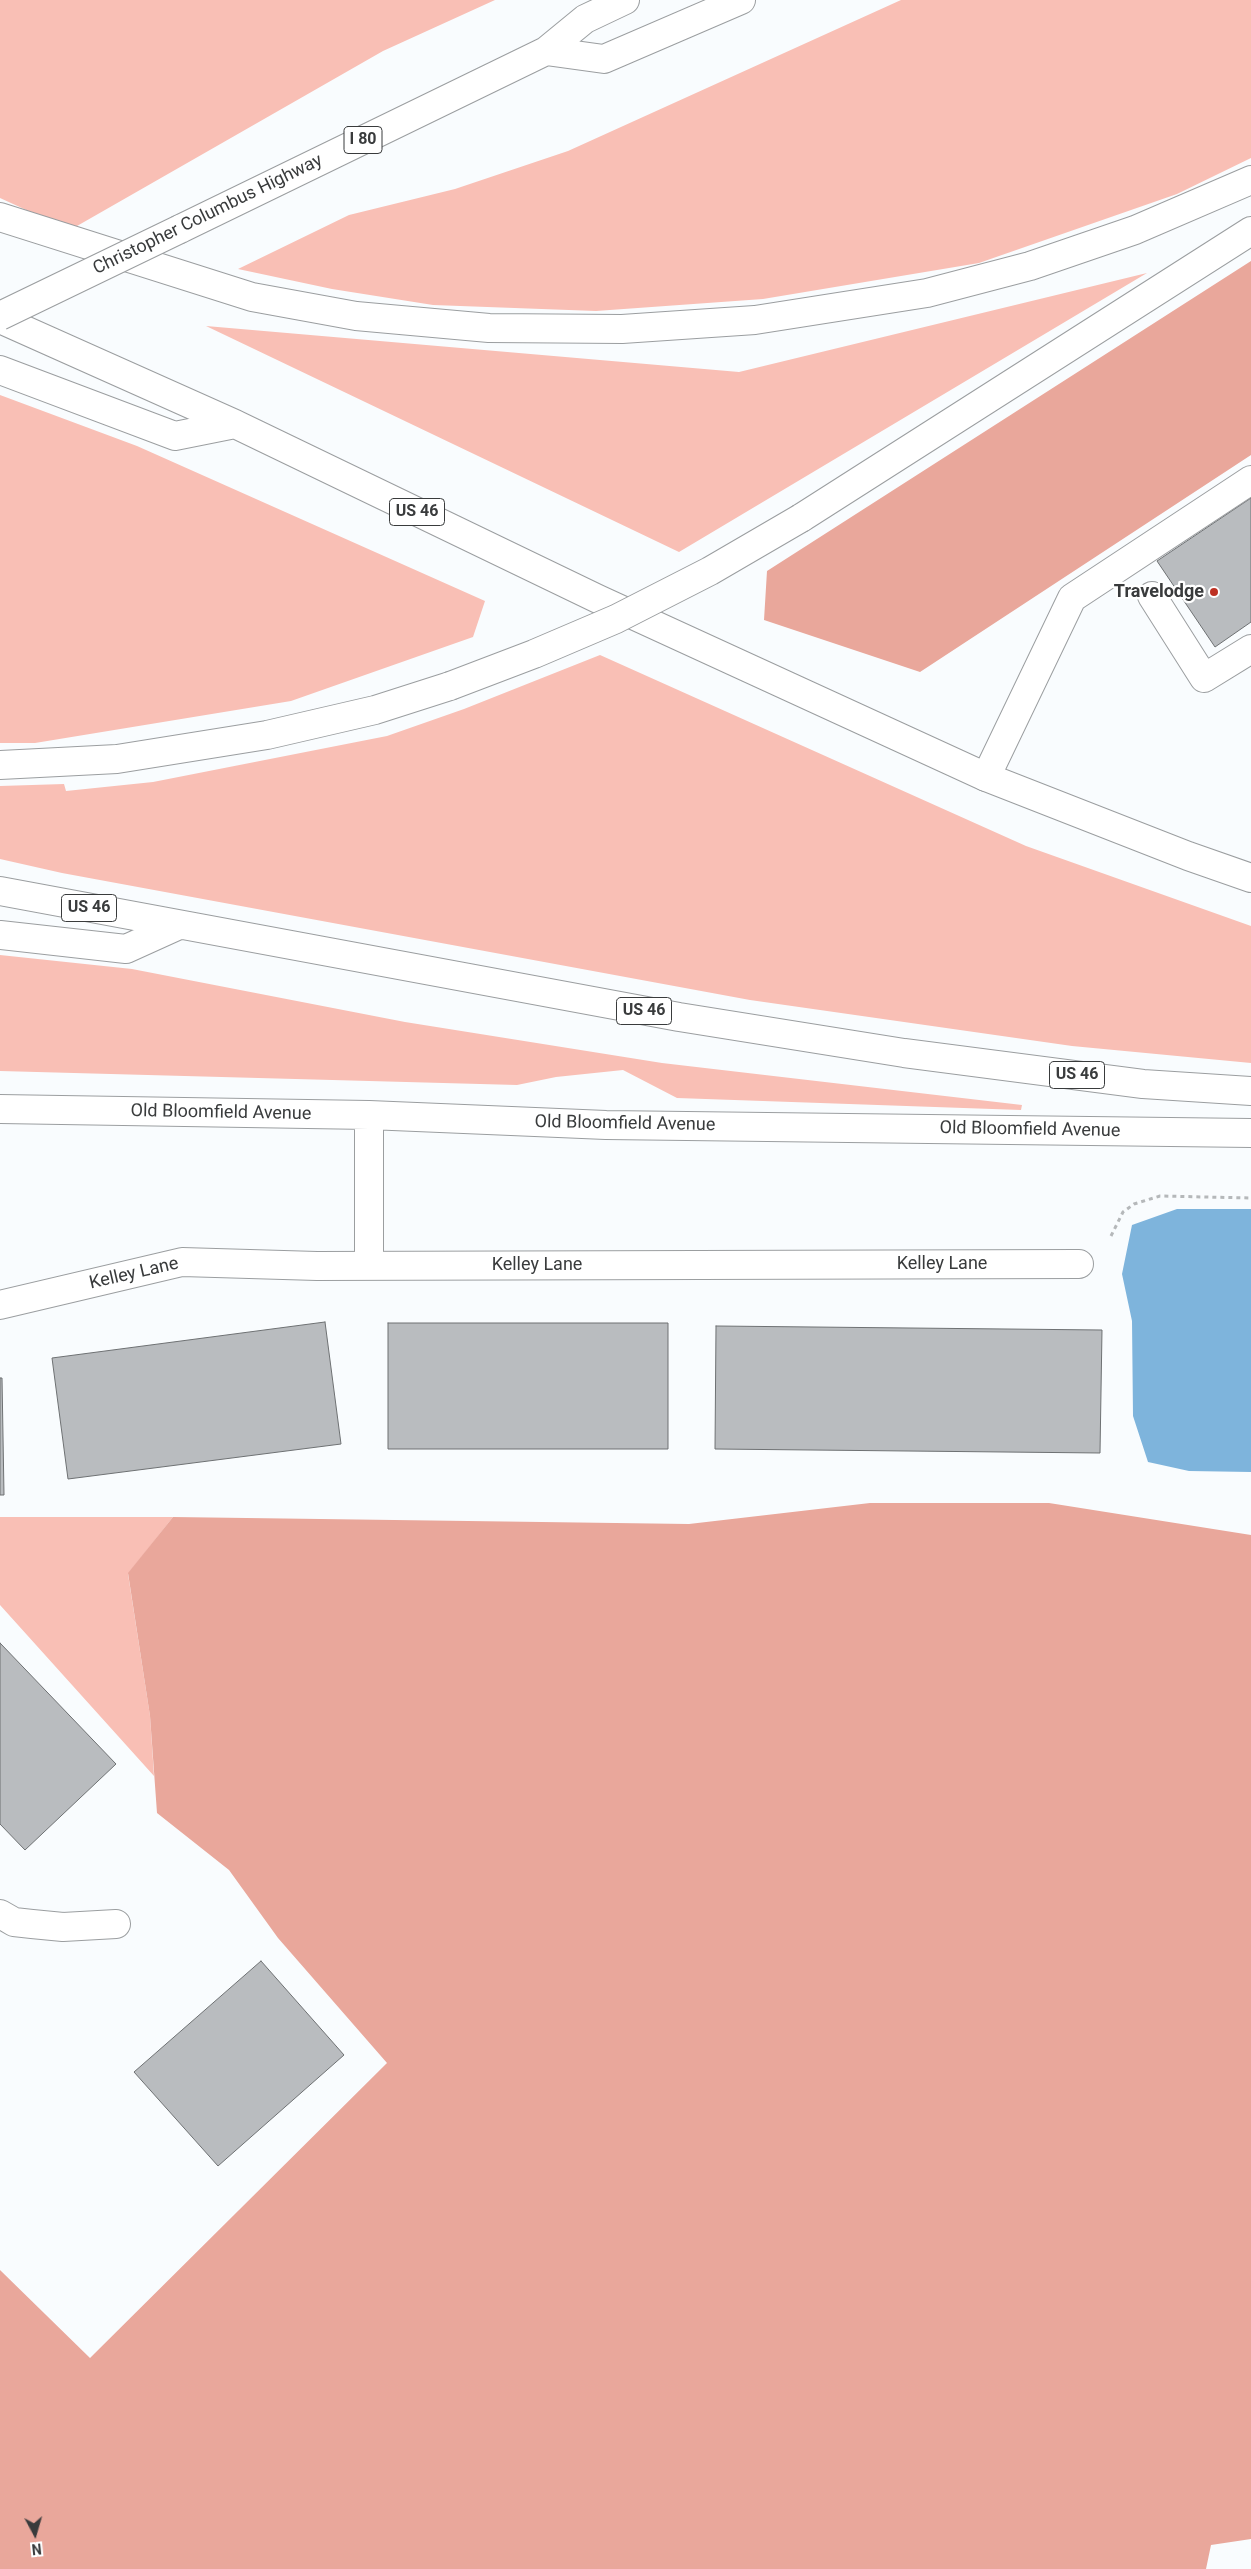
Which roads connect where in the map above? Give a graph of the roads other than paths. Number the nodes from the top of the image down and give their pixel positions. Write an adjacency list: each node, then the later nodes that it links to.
1 (625, 0): 3 (main road, Christopher Columbus Highway / I 80)
2 (741, 0): 3 (main road)
3 (546, 51): 7 (main road, Christopher Columbus Highway / I 80, bridge)
4 (1251, 180): 5 (main road)
5 (0, 217)
6 (1251, 231): 13 (main road, bridge)
7 (0, 317): 9 (main road, US 46)
8 (0, 370): 9 (main road)
9 (235, 424): 14 (main road, US 46)
10 (1251, 480): 14 (main road)
11 (1152, 596): 12 (main road)
12 (1251, 649)
13 (0, 765)
14 (986, 777): 15 (main road, US 46)
15 (1251, 878)
16 (0, 891): 17 (main road, US 46)
17 (179, 925): 18 (main road); 19 (main road, US 46)
18 (0, 935)
19 (1251, 1091)
20 (0, 1109): 21 (main road, Old Bloomfield Avenue)
21 (369, 1115): 22 (main road, Old Bloomfield Avenue); 24 (main road)
22 (1251, 1133)
23 (1080, 1264): 24 (main road, Kelley Lane)
24 (369, 1266): 25 (main road, Kelley Lane)
25 (0, 1305)
26 (0, 1914): 27 (main road)
27 (116, 1924)

